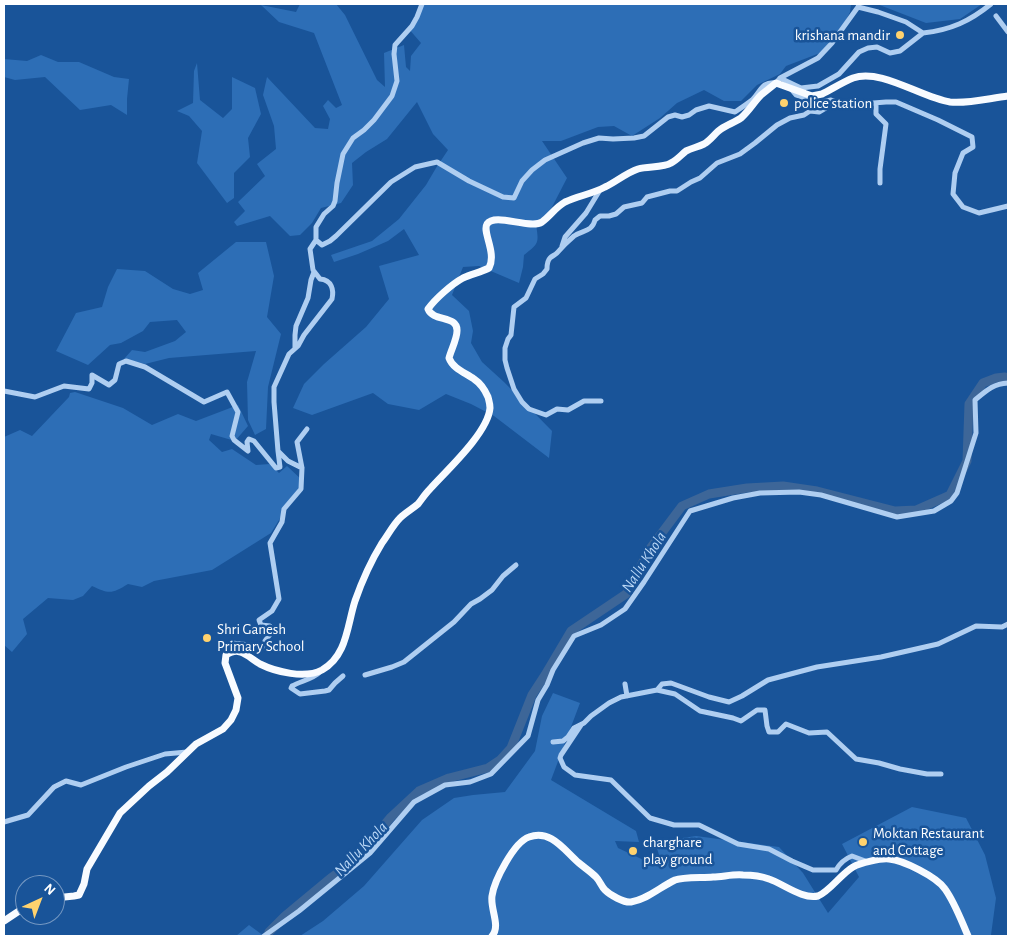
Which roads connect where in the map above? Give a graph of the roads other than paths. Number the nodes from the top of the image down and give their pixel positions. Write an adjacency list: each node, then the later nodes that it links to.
1 (422, 4): 15 (street)
2 (992, 4): 6 (street)
3 (859, 5): 6 (street); 7 (street)
4 (996, 16): 5 (street)
5 (1008, 32)
6 (923, 34): 7 (street)
7 (778, 80): 8 (main road); 13 (main road); 15 (street)
8 (791, 89): 9 (main road); 10 (street)
9 (1008, 96)
10 (834, 103): 11 (street); 16 (street)
11 (876, 103): 12 (street); 14 (street)
12 (880, 183)
13 (600, 190): 16 (street); 28 (main road)
14 (1008, 206)
15 (316, 240): 17 (street)
16 (562, 246): 21 (street)
17 (314, 272): 18 (street); 18 (street)
18 (296, 348): 23 (street)
19 (1008, 383): 43 (street)
20 (4, 391): 23 (street)
21 (601, 400)
22 (307, 429): 24 (street)
23 (278, 450): 24 (street)
24 (302, 468): 27 (street)
25 (516, 565): 29 (street)
26 (1008, 624): 32 (street)
27 (226, 655): 28 (main road); 36 (main road)
28 (322, 670): 30 (street)
29 (365, 675)
30 (343, 676)
31 (625, 684): 33 (street)
32 (657, 690): 33 (street); 37 (street)
33 (628, 696): 34 (street)
34 (581, 725): 35 (street); 39 (street)
35 (553, 742)
36 (187, 752): 38 (street); 40 (main road)
37 (941, 774)
38 (4, 822)
39 (868, 862): 44 (main road); 45 (main road)
40 (65, 897)
41 (15, 914): 42 (main road)
42 (4, 921)
43 (264, 936)
44 (492, 936)
45 (968, 936)

